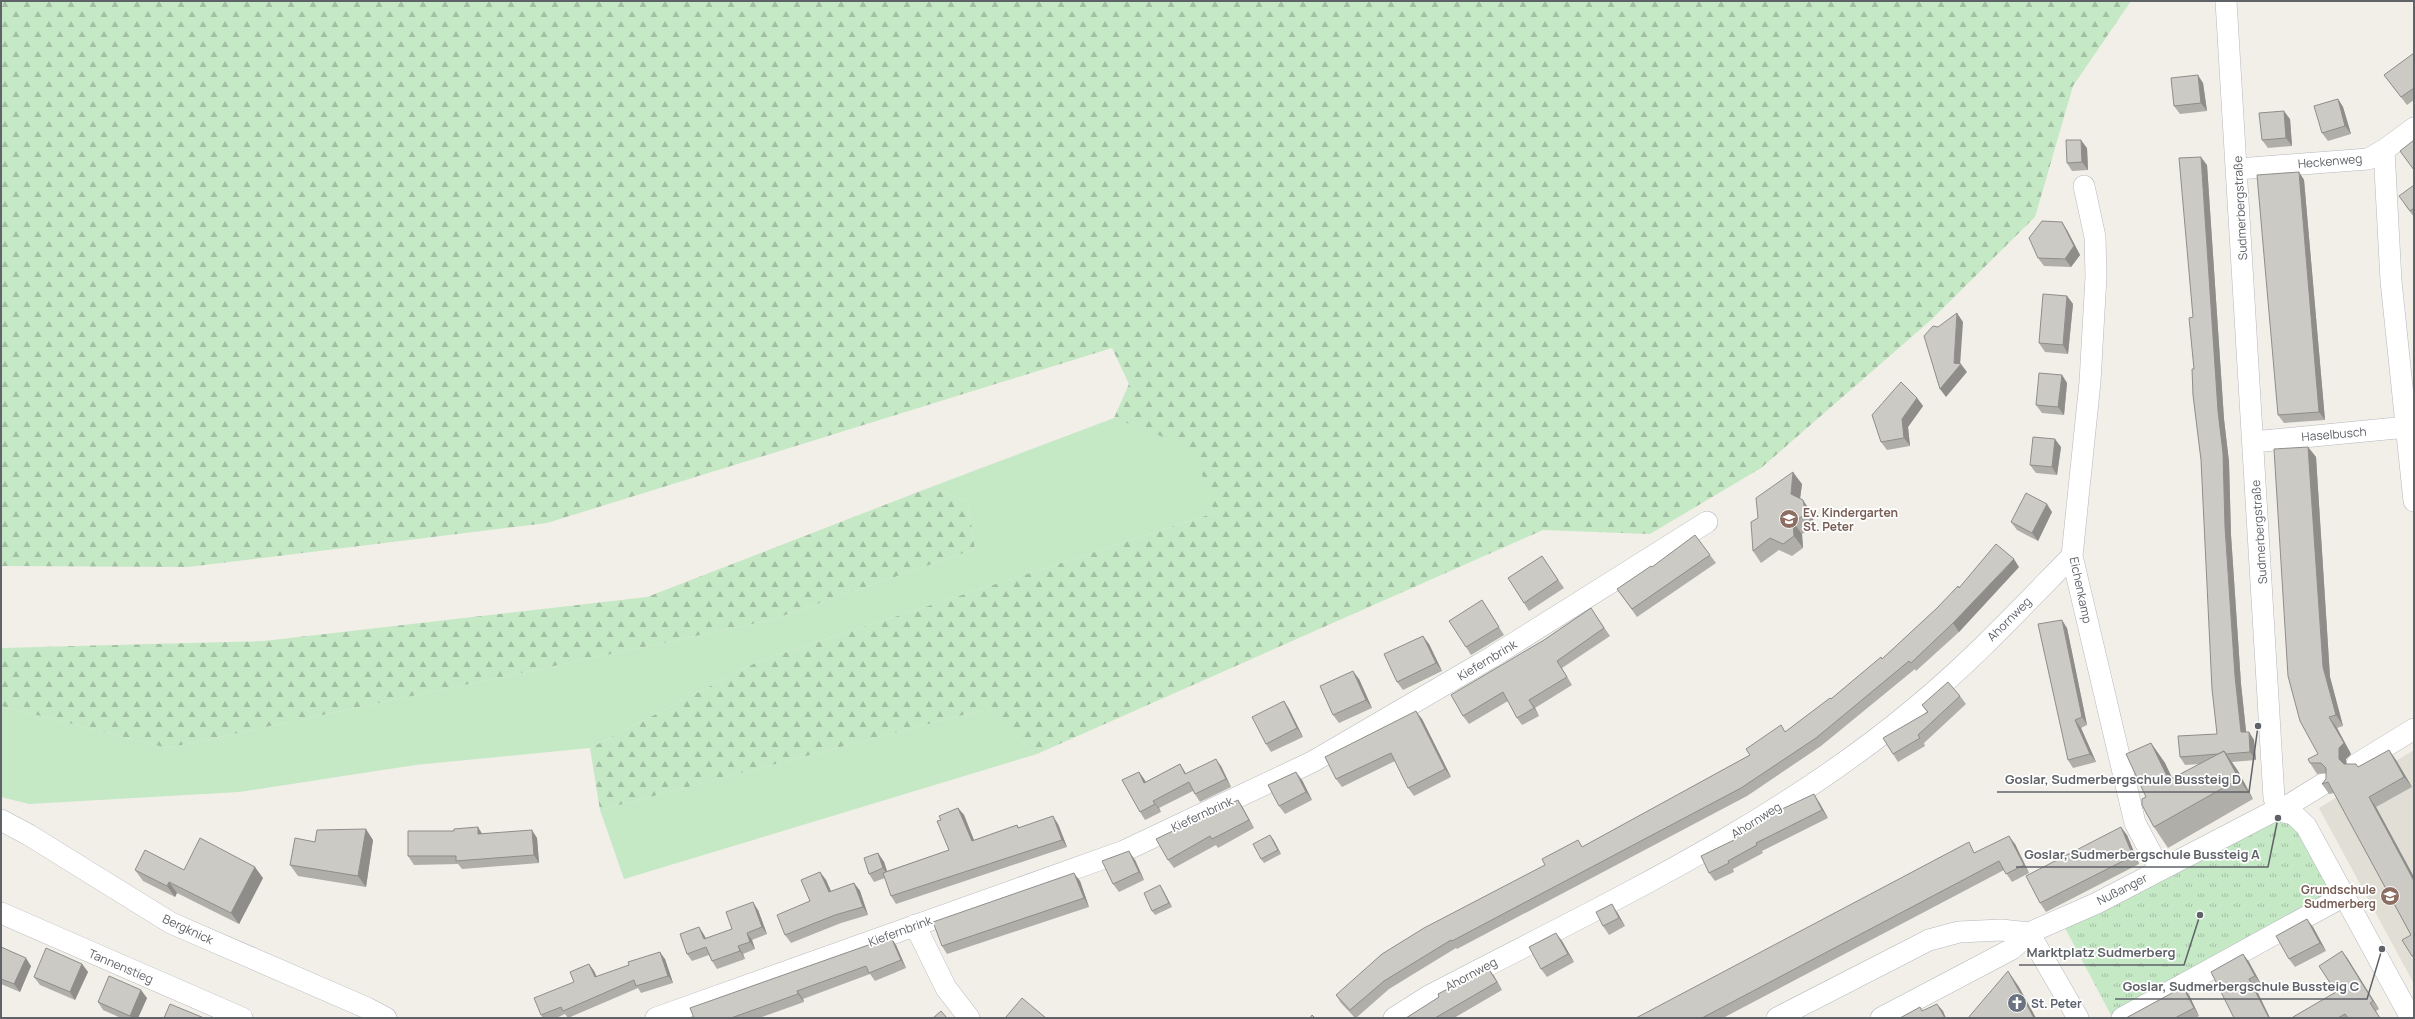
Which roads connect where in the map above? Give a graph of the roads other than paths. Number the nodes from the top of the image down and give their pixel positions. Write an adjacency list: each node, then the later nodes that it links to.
1 (2226, 1): 4 (street, Sudmerbergstraße)
2 (2414, 128): 3 (street, Heckenweg)
3 (2384, 150): 4 (street, Heckenweg); 6 (street)
4 (2238, 169): 7 (street, Sudmerbergstraße)
5 (2084, 186): 10 (street, Eichenkamp)
6 (2411, 425): 7 (street, Haselbusch); 8 (street)
7 (2253, 442): 14 (street, Sudmerbergstraße)
8 (2414, 501)
9 (1706, 522): 19 (street, Kiefernbrink)
10 (2072, 556): 16 (street, Eichenkamp); 25 (street, Ahornweg)
11 (2414, 729): 12 (street)
12 (2357, 764)
13 (2324, 784): 14 (street, Nußanger)
14 (2279, 811): 16 (street, Nußanger); 17 (street)
15 (1, 820): 22 (street, Bergknick)
16 (2160, 870): 20 (street, Nußanger)
17 (2344, 896): 29 (street); 30 (street)
18 (1, 913): 21 (street, Tannenstieg)
19 (915, 926): 23 (street, Kiefernbrink); 24 (street)
20 (2029, 933): 26 (street); 27 (street, Nußanger); 28 (street)
21 (242, 1018)
22 (386, 1018)
23 (658, 1018)
24 (970, 1018)
25 (1394, 1018)
26 (1777, 1018)
27 (1881, 1018)
28 (2078, 1018)
29 (2122, 1018)
30 (2411, 1018)

